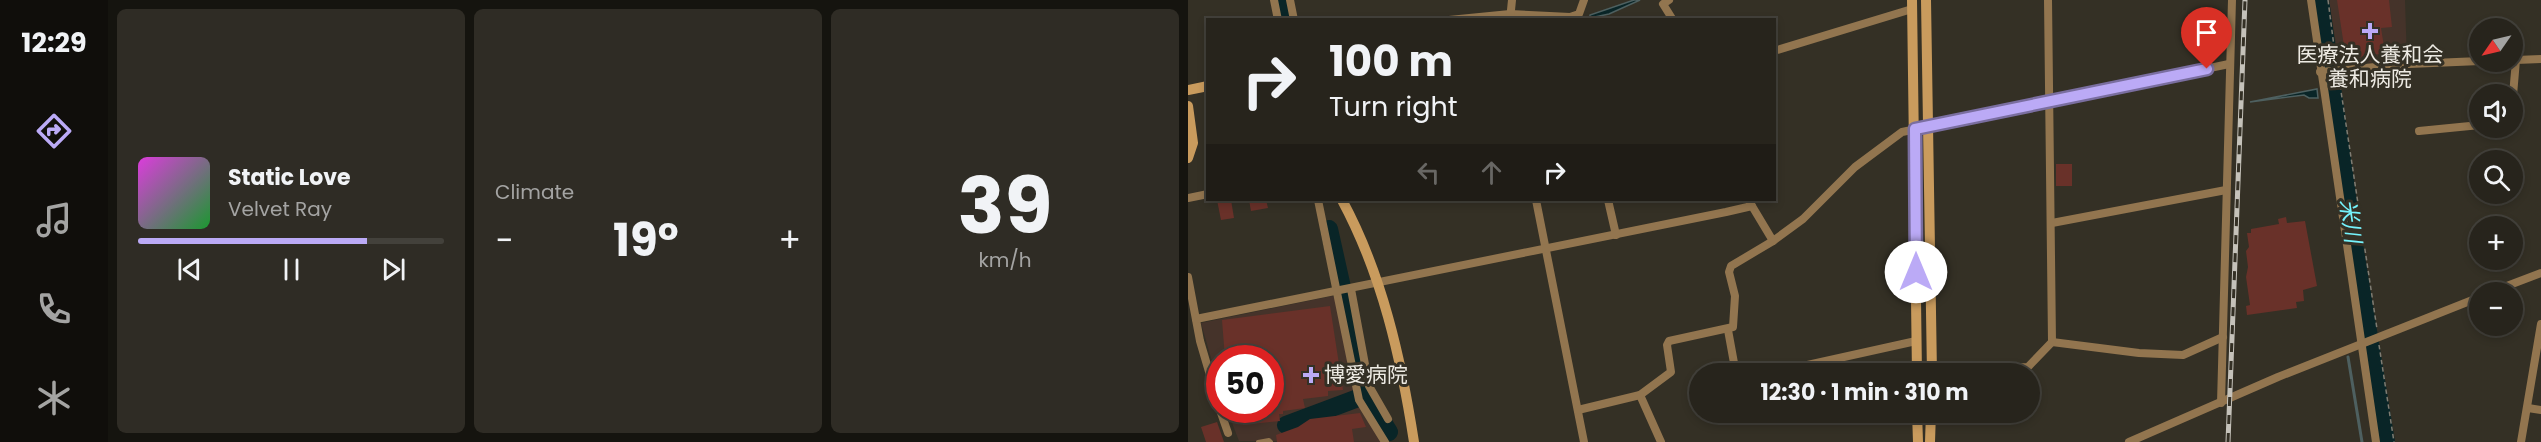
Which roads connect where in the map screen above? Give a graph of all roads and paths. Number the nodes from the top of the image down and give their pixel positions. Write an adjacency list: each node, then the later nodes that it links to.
1 (1274, 0): 13 (street)
2 (1290, 0): 14 (street)
3 (1512, 0): 12 (street)
4 (1584, 0): 12 (street)
5 (1669, 0): 16 (street)
6 (1926, 0): 28 (main road)
7 (2048, 0): 26 (street)
8 (2232, 0): 21 (street)
9 (2311, 0): 23 (street)
10 (2328, 0): 22 (path)
11 (1912, 4): 17 (street); 30 (main road)
12 (1510, 17): 15 (street)
13 (1278, 18)
14 (1294, 18)
15 (1490, 18)
16 (1672, 18)
17 (1776, 50)
18 (2541, 59): 19 (street)
19 (2523, 60)
20 (2469, 62): 22 (street)
21 (2229, 64): 26 (street); 33 (street)
22 (2336, 69): 23 (street); 56 (path)
23 (2322, 72): 59 (street)
24 (1206, 86): 25 (main road)
25 (1188, 90)
26 (2049, 101): 28 (street); 41 (street)
27 (1188, 106): 32 (main road)
28 (1928, 125): 30 (street); 64 (main road)
29 (2469, 126): 31 (street)
30 (1915, 129): 43 (street); 57 (main road)
31 (2419, 131)
32 (1188, 158)
33 (2226, 190): 41 (street); 55 (street)
34 (1206, 194): 35 (street)
35 (1188, 198)
36 (1318, 201): 50 (street)
37 (1342, 201): 48 (main road)
38 (1536, 201): 44 (street)
39 (1608, 201): 42 (street)
40 (1750, 203): 42 (street); 43 (street)
41 (2052, 223): 58 (street)
42 (1616, 235): 44 (street)
43 (1773, 241): 54 (street)
44 (1546, 247): 48 (street); 69 (street)
45 (2541, 273): 47 (street)
46 (1188, 277): 52 (street)
47 (2518, 282)
48 (1380, 283): 49 (street); 79 (main road)
49 (1350, 289): 50 (street); 71 (street)
50 (1338, 292): 52 (street); 78 (street)
51 (2469, 301): 56 (street)
52 (1196, 319): 60 (street)
53 (2541, 324): 68 (street)
54 (1728, 330): 61 (street); 66 (street)
55 (2223, 337): 58 (street); 67 (street)
56 (2376, 338): 59 (street); 86 (path)
57 (1916, 341): 62 (street); 63 (main road)
58 (2052, 342): 65 (street)
59 (2362, 345): 67 (street); 85 (street)
60 (1206, 356)
61 (1734, 363)
62 (1817, 363)
63 (1917, 363)
64 (1932, 363)
65 (2032, 363)
66 (1640, 394): 69 (street); 81 (street)
67 (2221, 403): 84 (street)
68 (2528, 408): 70 (street); 87 (street)
69 (1578, 410): 80 (street)
70 (2541, 410)
71 (1389, 419)
72 (1224, 423): 75 (street)
73 (1917, 423): 82 (main road)
74 (1931, 423): 83 (main road)
75 (1228, 434)
76 (1258, 442): 77 (lane)
77 (1271, 442)
78 (1385, 442)
79 (1414, 442)
80 (1584, 442)
81 (1661, 442)
82 (1918, 442)
83 (1930, 442)
84 (2131, 442)
85 (2376, 442)
86 (2394, 442)
87 (2521, 442)

